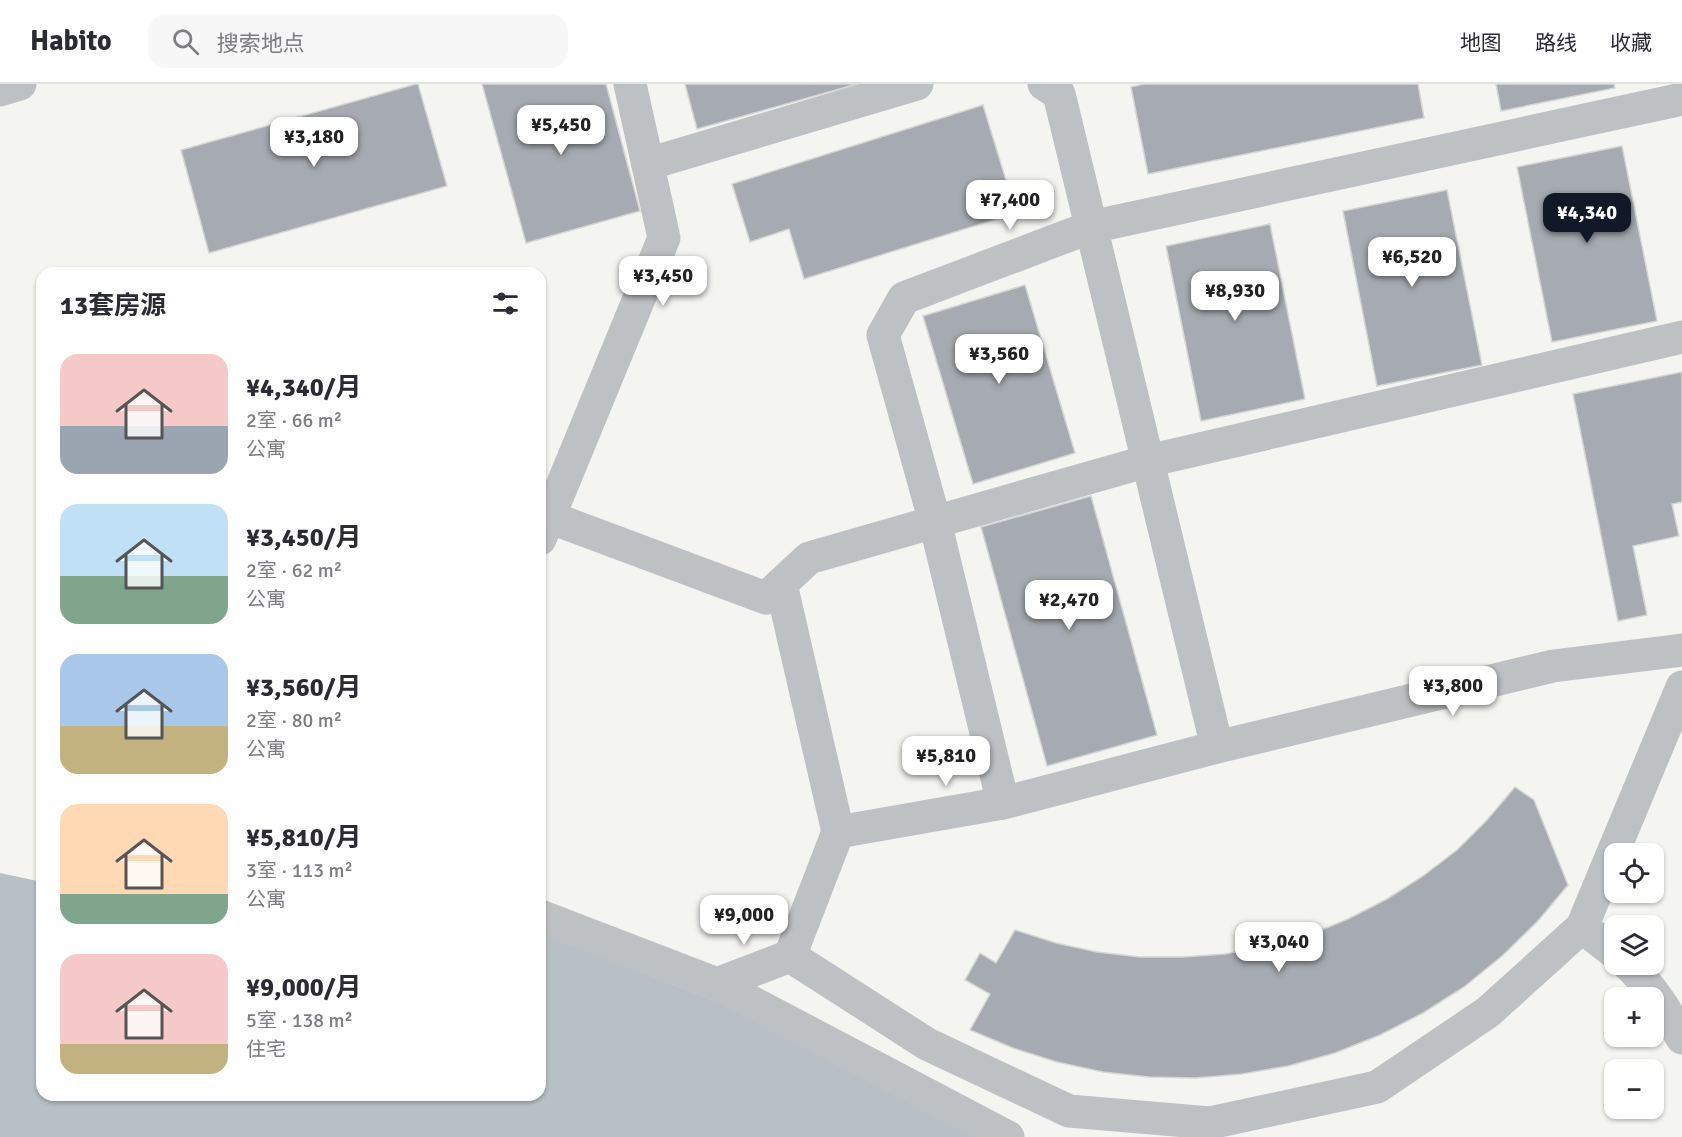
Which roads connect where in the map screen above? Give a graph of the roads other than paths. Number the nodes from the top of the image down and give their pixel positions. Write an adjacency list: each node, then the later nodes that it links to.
1 (20, 84): 5 (street)
2 (630, 84): 7 (street)
3 (917, 84): 7 (street)
4 (1044, 84): 8 (street)
5 (0, 90)
6 (1682, 99): 8 (street)
7 (648, 164): 12 (street)
8 (1091, 227): 10 (street); 11 (street)
9 (1682, 337): 10 (street)
10 (1148, 461): 11 (street); 17 (street)
11 (935, 522): 14 (street); 18 (street)
12 (546, 523)
13 (546, 529): 14 (street)
14 (781, 584): 19 (street)
15 (1682, 650): 17 (street)
16 (1682, 687): 21 (street)
17 (1217, 747): 18 (street)
18 (1003, 803): 19 (street)
19 (838, 832): 23 (street)
20 (546, 918): 25 (street)
21 (1582, 927): 22 (street); 23 (street)
22 (1604, 944)
23 (790, 956): 25 (street)
24 (1638, 975): 26 (street)
25 (717, 984): 27 (street)
26 (1682, 1038)
27 (1008, 1137)

